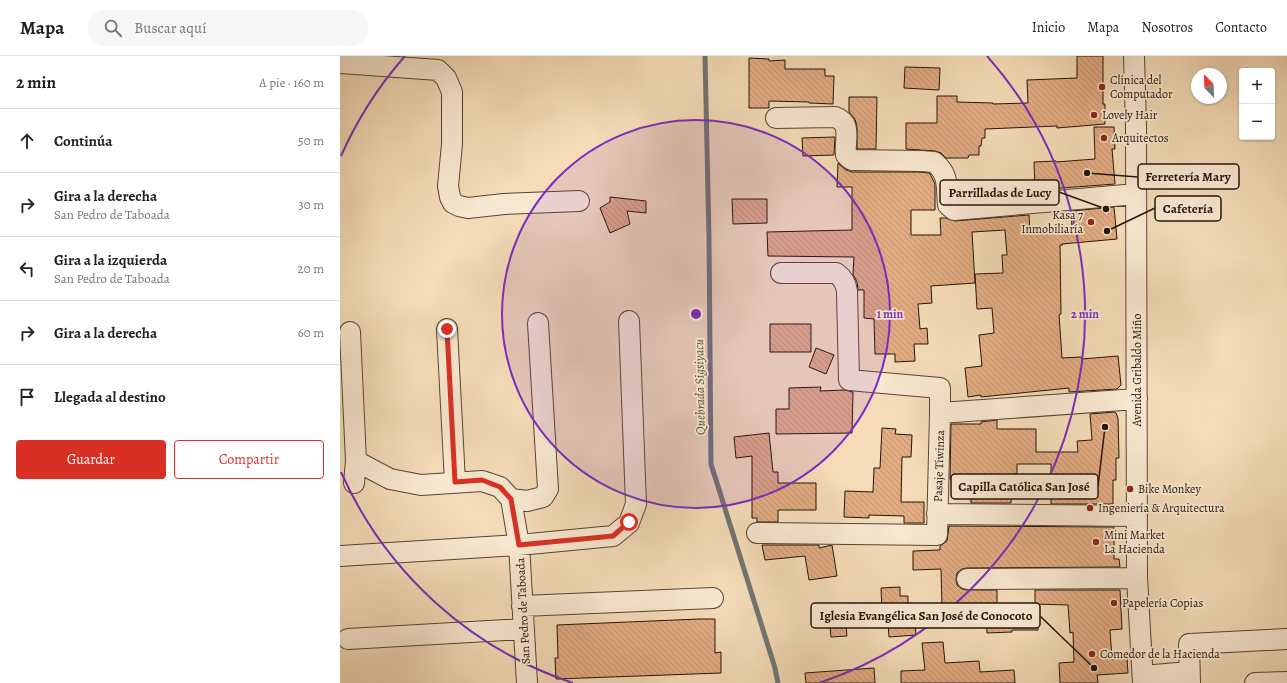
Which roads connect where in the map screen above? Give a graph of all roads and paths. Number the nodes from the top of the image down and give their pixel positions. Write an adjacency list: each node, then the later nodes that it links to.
1 (1134, 56): 4 (street, Avenida Gribaldo Miño)
2 (340, 64): 5 (street)
3 (776, 118): 4 (street)
4 (1136, 194): 11 (street, Avenida Gribaldo Miño)
5 (579, 201)
6 (781, 273): 12 (street)
7 (630, 321): 20 (street)
8 (538, 323): 16 (street)
9 (447, 329): 14 (street)
10 (350, 332): 13 (street)
11 (1137, 399): 12 (street, Pasaje Tiwinza); 18 (street, Avenida Gribaldo Miño)
12 (940, 414): 17 (street, Pasaje Tiwinza)
13 (356, 461): 14 (street); 15 (street)
14 (455, 482): 16 (street)
15 (354, 483)
16 (511, 499): 20 (street, San Pedro de Taboada)
17 (937, 514): 18 (street); 19 (street, Pasaje Tiwinza)
18 (1137, 516): 22 (street, Avenida Gribaldo Miño)
19 (757, 533)
20 (519, 545): 21 (street); 25 (street, San Pedro de Taboada)
21 (340, 556)
22 (1137, 578): 23 (street); 30 (street, Avenida Gribaldo Miño)
23 (967, 579)
24 (713, 598): 25 (street)
25 (522, 606): 26 (street, San Pedro de Taboada)
26 (524, 629): 27 (street); 32 (street, San Pedro de Taboada)
27 (348, 639)
28 (1287, 640): 29 (street)
29 (1190, 678): 30 (street)
30 (1143, 679)
31 (1287, 682): 33 (street)
32 (527, 683)
33 (1255, 683)

